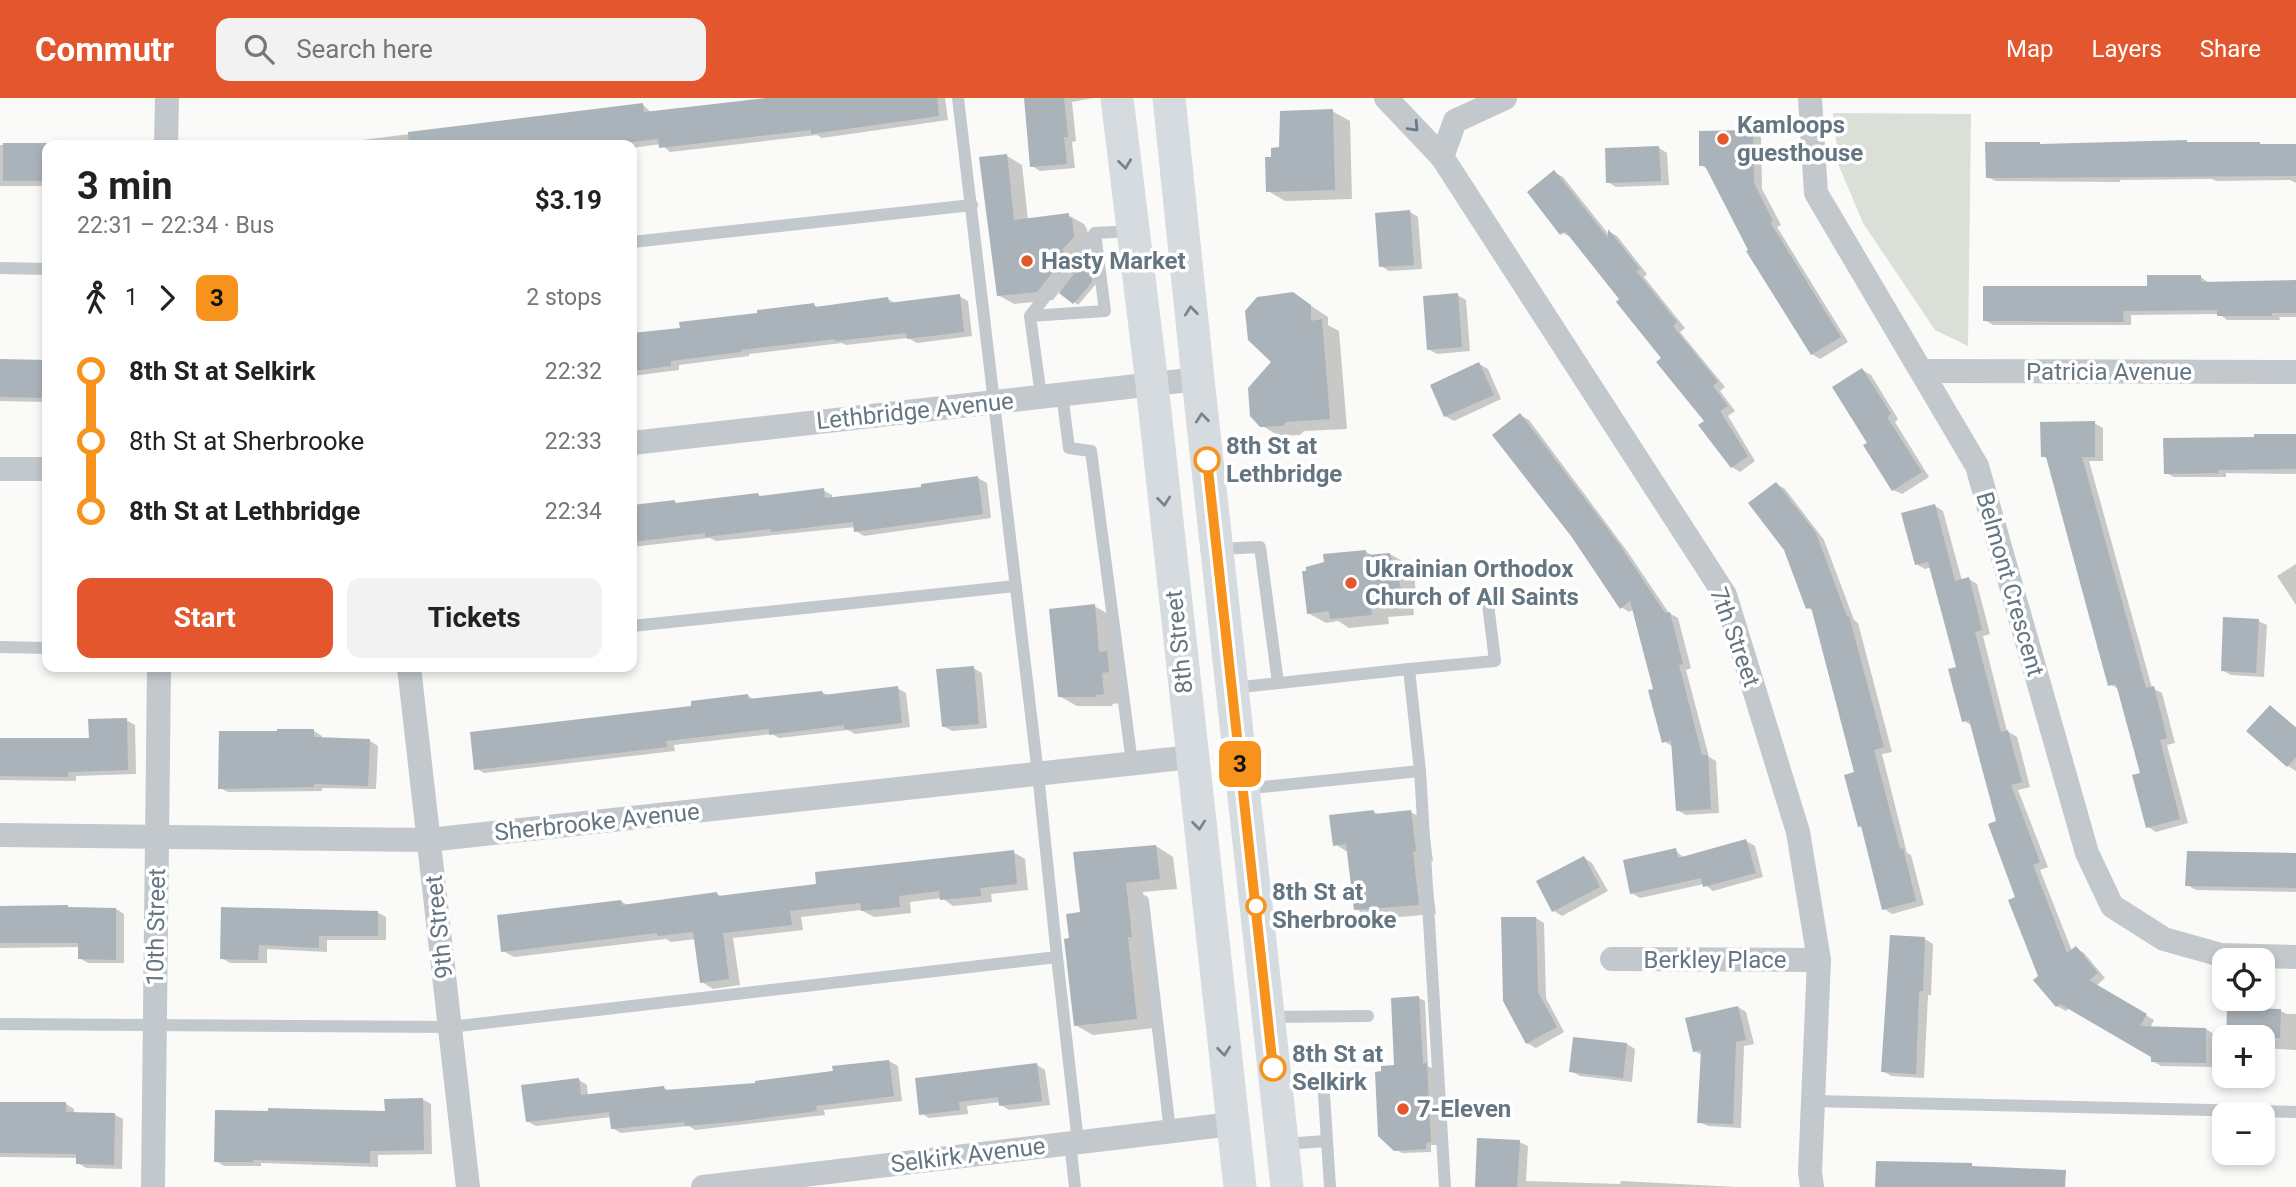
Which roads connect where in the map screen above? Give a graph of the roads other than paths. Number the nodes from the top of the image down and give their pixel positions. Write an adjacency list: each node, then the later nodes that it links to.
1 (167, 98): 8 (street)
2 (958, 98): 10 (lane)
3 (1117, 98): 11 (main road, 8th Street, one-way to 11)
4 (1169, 98): 19 (main road, 8th Street, one-way to 4)
5 (1386, 98): 9 (street, 7th Street, one-way to 9)
6 (1505, 98): 9 (street)
7 (1810, 98): 17 (street, Belmont Crescent)
8 (166, 140)
9 (1442, 157): 49 (street, 7th Street)
10 (972, 205): 13 (lane); 22 (lane)
11 (1133, 231): 12 (lane); 20 (main road, 8th Street)
12 (1095, 233): 16 (lane); 16 (lane)
13 (637, 241)
14 (0, 268): 15 (lane)
15 (42, 269)
16 (1030, 316): 21 (lane)
17 (1922, 371): 18 (street, Patricia Avenue); 47 (street, Belmont Crescent)
18 (2296, 372)
19 (1198, 379): 20 (street, Lethbridge Avenue); 26 (main road, 8th Street, one-way to 19)
20 (1152, 384): 21 (street, Lethbridge Avenue); 37 (main road, 8th Street, one-way to 37)
21 (1051, 395): 22 (street, Lethbridge Avenue); 38 (lane)
22 (994, 402): 23 (street, Lethbridge Avenue); 27 (lane)
23 (637, 442)
24 (0, 469): 25 (street)
25 (42, 469)
26 (1216, 549): 35 (lane); 36 (main road, 8th Street)
27 (1016, 586): 29 (lane); 40 (lane)
28 (1487, 596): 32 (lane)
29 (637, 625)
30 (0, 647): 31 (lane)
31 (42, 648)
32 (1409, 670): 35 (lane); 39 (lane)
33 (159, 672): 43 (street, 10th Street)
34 (410, 672): 44 (street, 9th Street)
35 (1278, 683): 36 (lane)
36 (1232, 688): 41 (main road, 8th Street)
37 (1191, 757): 38 (street, Sherbrooke Avenue); 58 (main road, 8th Street, one-way to 58)
38 (1132, 763): 40 (street, Sherbrooke Avenue)
39 (1420, 771): 41 (lane); 70 (lane)
40 (1038, 774): 44 (street, Sherbrooke Avenue); 46 (lane)
41 (1243, 789): 51 (main road, 8th Street)
42 (0, 835): 43 (street, Sherbrooke Avenue)
43 (158, 837): 44 (street, Sherbrooke Avenue); 53 (street, 10th Street)
44 (429, 841): 54 (street, 9th Street)
45 (1143, 901): 59 (lane)
46 (1057, 957): 54 (lane); 61 (lane)
47 (2296, 957)
48 (1612, 959): 49 (street, Berkley Place)
49 (1819, 960): 56 (street, 7th Street)
50 (1368, 1016): 51 (lane)
51 (1268, 1017): 62 (main road, 8th Street)
52 (0, 1024): 53 (lane)
53 (155, 1026): 54 (lane); 63 (street, 10th Street)
54 (450, 1027): 64 (street, 9th Street)
55 (1323, 1080): 60 (lane)
56 (1813, 1101): 57 (lane); 71 (street, 7th Street)
57 (2296, 1112)
58 (1232, 1124): 59 (street, Selkirk Avenue); 67 (main road, 8th Street)
59 (1170, 1131): 61 (street, Selkirk Avenue)
60 (1327, 1141): 62 (lane); 69 (lane)
61 (1074, 1143): 65 (street, Selkirk Avenue); 66 (lane)
62 (1282, 1144): 68 (main road, 8th Street)
63 (153, 1187)
64 (468, 1187)
65 (703, 1187)
66 (1075, 1187)
67 (1240, 1187)
68 (1287, 1187)
69 (1330, 1187)
70 (1445, 1187)
71 (1812, 1187)

